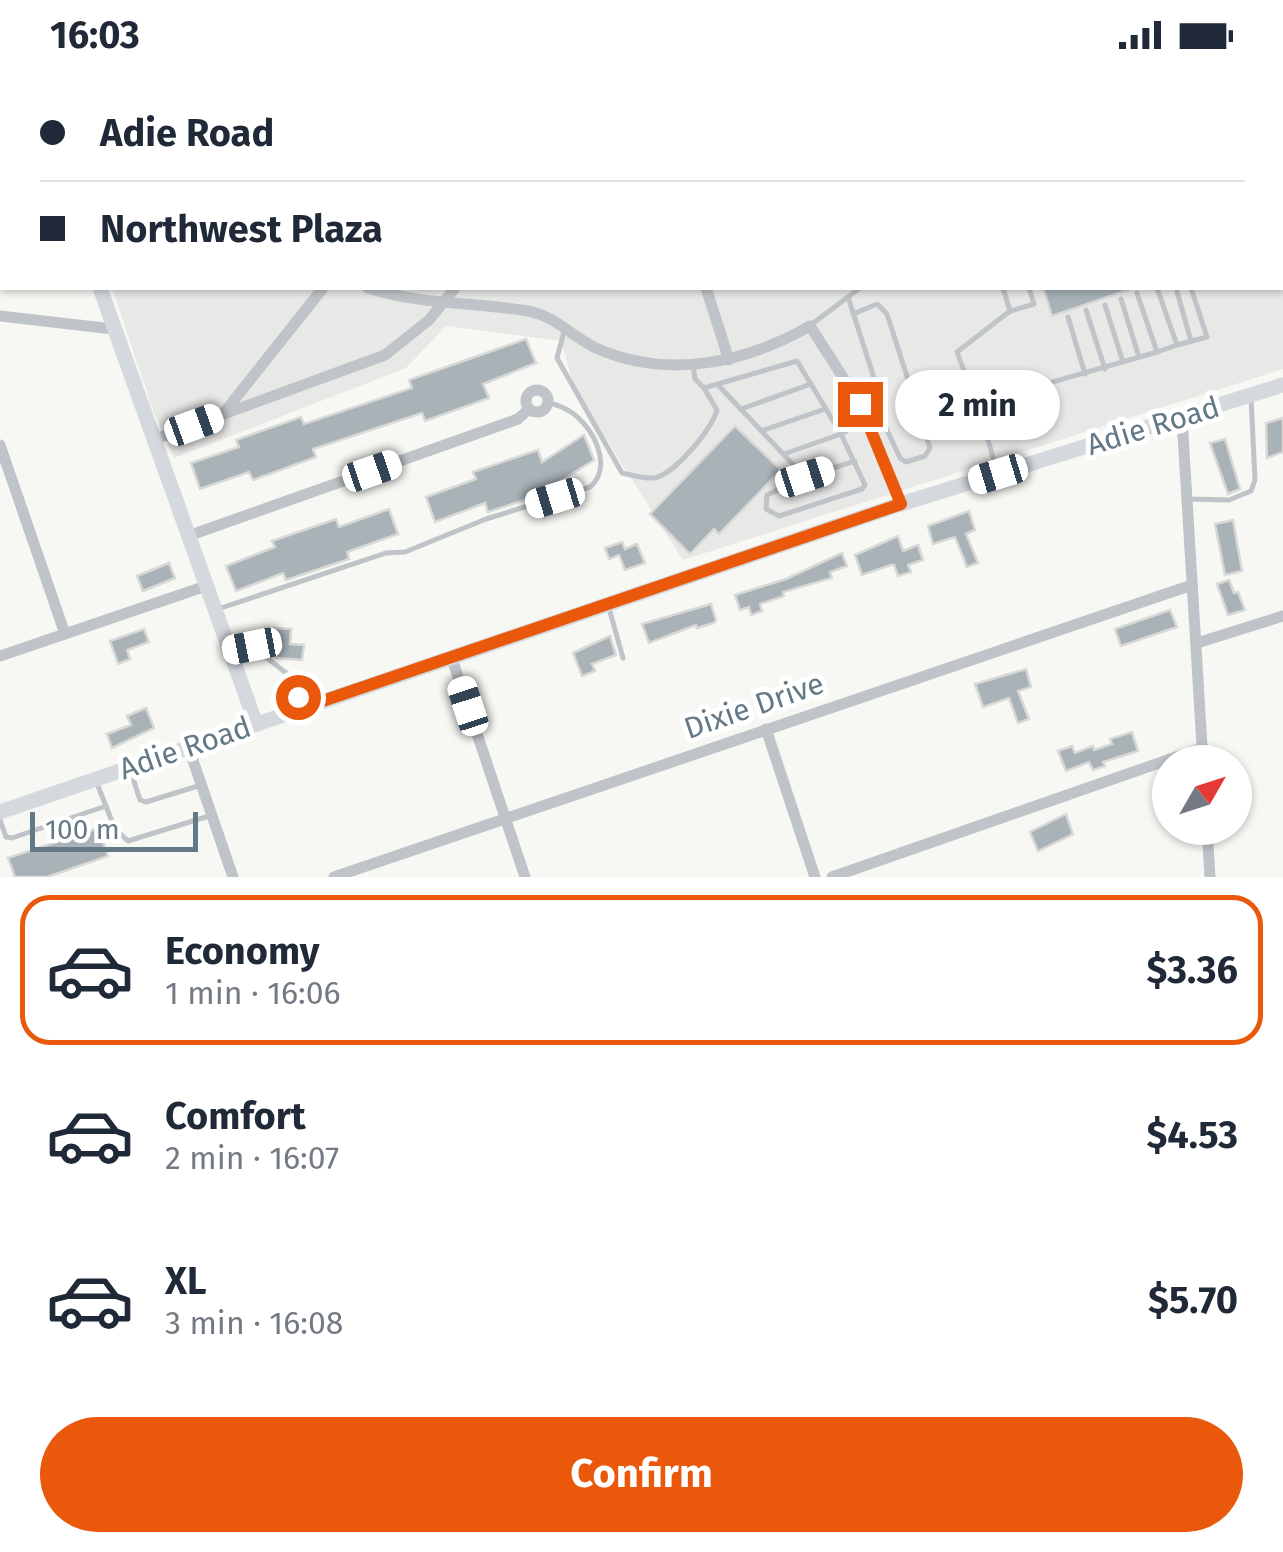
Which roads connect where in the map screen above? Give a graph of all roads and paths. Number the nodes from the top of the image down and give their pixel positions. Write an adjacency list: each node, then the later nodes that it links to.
1 (101, 290): 24 (street)
2 (321, 290): 42 (street)
3 (377, 290): 15 (street)
4 (452, 290): 15 (street)
5 (707, 290): 29 (street)
6 (857, 290): 13 (lane)
7 (1004, 290): 18 (lane)
8 (1030, 290): 18 (lane)
9 (1158, 290): 26 (lane)
10 (1177, 290): 25 (lane)
11 (1192, 290): 25 (lane)
12 (1137, 293): 27 (lane)
13 (848, 297): 19 (lane); 22 (lane)
14 (1121, 299): 28 (lane)
15 (442, 304): 23 (street); 42 (street)
16 (1105, 305): 30 (lane)
17 (1086, 310): 32 (lane)
18 (1010, 311): 33 (lane)
19 (854, 314): 43 (lane); 43 (lane)
20 (0, 316): 24 (street)
21 (1068, 317): 33 (lane)
22 (810, 326): 29 (street); 43 (street)
23 (564, 328): 31 (street); 37 (lane)
24 (113, 330): 48 (street)
25 (1191, 342): 26 (lane)
26 (1177, 345): 27 (lane)
27 (1158, 352): 28 (lane)
28 (1140, 357): 30 (lane)
29 (729, 360): 31 (street)
30 (1123, 362): 32 (lane)
31 (693, 365): 37 (lane)
32 (1105, 368): 33 (lane)
33 (1085, 374)
34 (811, 384): 35 (lane); 40 (lane); 41 (lane)
35 (718, 385): 37 (lane); 40 (lane)
36 (1283, 386): 38 (street, Adie Road)
37 (704, 388)
38 (1251, 396): 44 (street, Adie Road); 54 (lane)
39 (548, 402): 56 (street); 60 (lane)
40 (741, 409): 46 (lane)
41 (826, 409): 46 (lane); 47 (lane)
42 (222, 415): 48 (street)
43 (874, 417): 47 (lane); 55 (street)
44 (1182, 418): 52 (street, Adie Road); 54 (street)
45 (984, 426): 52 (lane)
46 (761, 430): 50 (lane)
47 (841, 434): 50 (lane); 51 (lane)
48 (153, 440): 56 (street)
49 (0, 445): 62 (street)
50 (784, 454): 53 (lane)
51 (855, 461): 53 (lane); 53 (lane)
52 (998, 474): 55 (street, Adie Road)
53 (805, 477)
54 (1186, 499): 57 (street)
55 (901, 504): 59 (street, Adie Road)
56 (188, 536): 58 (street)
57 (1192, 585): 63 (street); 70 (street, Dixie Drive)
58 (206, 586): 60 (street); 62 (street)
59 (608, 606): 66 (lane); 67 (street, Adie Road)
60 (215, 610): 64 (street)
61 (1283, 616): 63 (street)
62 (65, 634): 65 (street)
63 (1197, 643): 71 (street)
64 (230, 650): 68 (lane); 69 (street)
65 (0, 656)
66 (623, 658)
67 (452, 660): 68 (street, Adie Road); 80 (street)
68 (302, 708): 69 (street, Adie Road)
69 (256, 724): 72 (street, Adie Road)
70 (766, 728): 80 (street, Dixie Drive); 86 (street)
71 (1202, 745)
72 (188, 746): 74 (street, Adie Road); 76 (street)
73 (1152, 765): 87 (street)
74 (129, 767): 75 (street, Adie Road); 76 (lane)
75 (95, 778): 77 (lane); 78 (street, Adie Road)
76 (201, 786): 79 (street)
77 (106, 806): 79 (lane); 81 (lane)
78 (0, 812)
79 (212, 815): 83 (street)
80 (505, 818): 84 (street, Dixie Drive); 85 (street)
81 (0, 820)
82 (1208, 845): 88 (street)
83 (233, 877)
84 (334, 877)
85 (525, 877)
86 (816, 877)
87 (832, 877)
88 (1210, 877)

